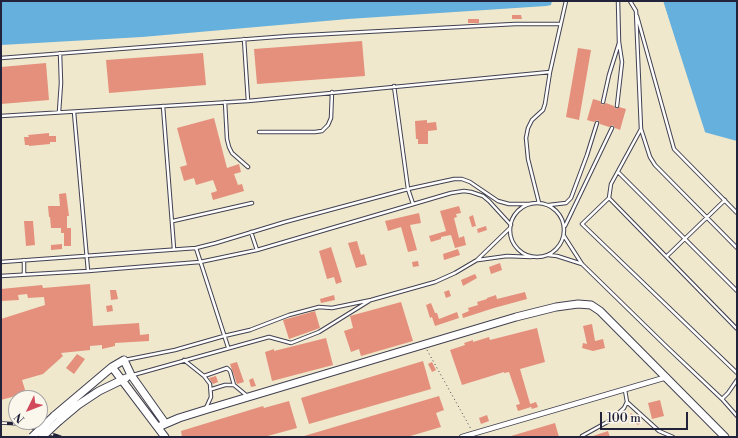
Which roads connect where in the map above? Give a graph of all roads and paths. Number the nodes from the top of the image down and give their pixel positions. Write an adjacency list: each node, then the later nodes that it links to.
1 (566, 1): 5 (lane)
2 (618, 1): 7 (lane)
3 (630, 1): 4 (lane)
4 (636, 11): 23 (lane); 29 (lane)
5 (560, 24): 6 (lane); 10 (lane)
6 (244, 39): 8 (lane); 13 (lane)
7 (619, 42): 15 (lane); 17 (lane)
8 (60, 53): 9 (lane); 18 (lane)
9 (1, 58)
10 (550, 72): 11 (lane); 31 (lane)
11 (394, 86): 12 (lane); 27 (lane)
12 (332, 92): 13 (lane); 24 (lane)
13 (248, 101): 14 (lane)
14 (225, 102): 16 (lane); 25 (lane)
15 (603, 102)
16 (163, 106): 19 (lane); 37 (lane)
17 (617, 106)
18 (59, 112): 19 (lane); 20 (lane)
19 (74, 112): 47 (lane)
20 (1, 116)
21 (597, 123): 34 (lane)
22 (612, 128): 39 (lane)
23 (641, 129): 26 (lane); 36 (lane)
24 (259, 132)
25 (248, 168)
26 (618, 172): 28 (lane); 42 (lane)
27 (408, 189): 32 (lane); 33 (lane); 40 (lane)
28 (609, 198): 49 (lane); 68 (lane)
29 (725, 200): 35 (lane); 36 (lane)
30 (252, 203): 37 (lane)
31 (539, 203): 33 (lane); 34 (lane)
32 (414, 204): 38 (lane); 46 (lane)
33 (529, 204): 38 (lane)
34 (549, 205): 39 (lane)
35 (737, 212)
36 (707, 218): 42 (lane); 44 (lane)
37 (173, 221): 45 (lane)
38 (511, 226): 50 (lane); 52 (lane)
39 (564, 226): 41 (lane)
40 (251, 232): 43 (lane); 46 (lane)
41 (564, 236): 48 (lane); 55 (lane)
42 (685, 239): 49 (lane); 59 (lane)
43 (196, 248): 45 (lane); 54 (lane)
44 (737, 248)
45 (174, 250): 47 (lane)
46 (257, 250): 54 (lane)
47 (87, 255): 51 (lane); 56 (lane)
48 (547, 255): 50 (lane); 55 (lane)
49 (667, 256): 61 (lane)
50 (536, 257): 52 (lane)
51 (24, 260): 53 (lane); 57 (lane)
52 (477, 260): 60 (lane)
53 (1, 262)
54 (200, 262): 56 (lane); 62 (lane)
55 (582, 264): 78 (lane)
56 (88, 271): 57 (lane)
57 (24, 274): 58 (lane)
58 (1, 276)
59 (737, 291)
60 (371, 300): 62 (lane); 64 (lane)
61 (737, 329)
62 (224, 336): 64 (lane); 65 (lane)
63 (424, 345): 71 (main road); 77 (main road); 85 (path)
64 (228, 347): 66 (lane)
65 (124, 360): 67 (main road); 69 (main road)
66 (184, 360): 69 (lane); 70 (lane)
67 (112, 366): 72 (main road); 82 (main road)
68 (737, 373)
69 (132, 375): 72 (main road); 83 (main road)
70 (204, 376): 74 (lane); 75 (lane)
71 (667, 377): 76 (street); 92 (main road)
72 (122, 380): 82 (main road); 84 (main road)
73 (737, 380): 78 (lane)
74 (234, 384): 75 (lane); 77 (lane)
75 (212, 389): 80 (lane)
76 (625, 390): 79 (lane); 85 (street)
77 (248, 397): 80 (main road)
78 (722, 399): 81 (lane)
79 (627, 402): 86 (lane); 91 (lane)
80 (205, 410): 83 (main road)
81 (737, 416)
82 (56, 418): 87 (main road, bridge); 88 (main road, bridge)
83 (165, 423): 84 (main road)
84 (158, 427): 89 (main road)
85 (473, 434): 90 (street)
86 (582, 436)
87 (32, 437)
88 (42, 437)
89 (165, 437)
90 (462, 437)
91 (673, 437)
92 (725, 437)

